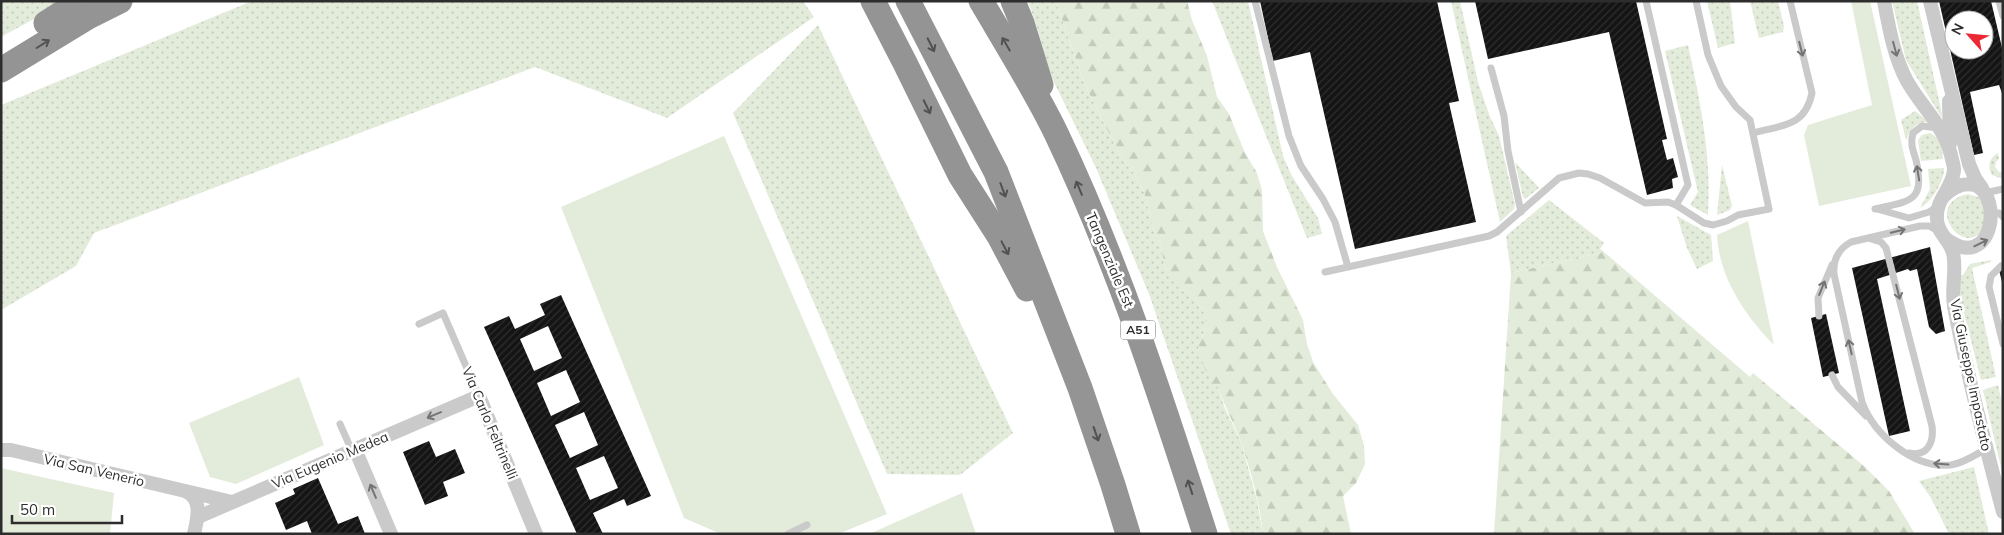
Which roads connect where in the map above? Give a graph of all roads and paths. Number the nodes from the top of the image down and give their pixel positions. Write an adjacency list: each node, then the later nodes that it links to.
1 (80, 1): 16 (highway)
2 (120, 1): 19 (highway, one-way to 2)
3 (857, 1): 17 (highway)
4 (872, 1): 17 (highway)
5 (908, 1): 41 (highway, one-way to 41)
6 (981, 1): 22 (highway, Tangenziale Est / A51, one-way to 6)
7 (1013, 1): 22 (highway)
8 (1255, 1): 35 (lane)
9 (1646, 1): 28 (lane)
10 (1696, 1): 23 (lane)
11 (1790, 1): 23 (lane, one-way to 23)
12 (1884, 1): 21 (street, Via Giuseppe Impastato, one-way to 21)
13 (1930, 1): 20 (street, Via Giuseppe Impastato)
14 (1999, 1): 15 (lane)
15 (2003, 16)
16 (1, 50)
17 (905, 63): 41 (highway, one-way to 41)
18 (1491, 68): 29 (lane)
19 (1, 70)
20 (1948, 80): 24 (street, Via Giuseppe Impastato); 26 (street, Via Giuseppe Impastato)
21 (1940, 128): 24 (street, Via Giuseppe Impastato); 27 (lane, one-way to 21)
22 (1055, 133): 59 (highway, Tangenziale Est / A51, one-way to 22)
23 (1753, 133): 28 (lane)
24 (1950, 153): 27 (street, Via Giuseppe Impastato)
25 (2003, 189): 26 (lane)
26 (1985, 190): 27 (street); 30 (street, Via Giuseppe Impastato)
27 (1940, 201): 31 (street, Via Giuseppe Impastato)
28 (1676, 205): 29 (lane)
29 (1520, 212): 35 (lane)
30 (2001, 215): 31 (street, Via Giuseppe Impastato, one-way to 30)
31 (1943, 236): 32 (lane, one-way to 31); 45 (street, Via Giuseppe Impastato)
32 (1868, 239): 33 (lane); 48 (lane, one-way to 48)
33 (1833, 263): 37 (lane, one-way to 33); 43 (lane, one-way to 33)
34 (2001, 266): 39 (lane)
35 (1348, 268): 36 (lane)
36 (1325, 272)
37 (1818, 316)
38 (419, 324): 42 (lane, Via Carlo Feltrinelli)
39 (2003, 344)
40 (1832, 375): 43 (lane)
41 (1080, 388): 58 (highway, one-way to 58)
42 (479, 396): 47 (street, Via Eugenio Medea, one-way to 47); 56 (street, Via Carlo Feltrinelli)
43 (1872, 422): 48 (lane)
44 (340, 424): 47 (lane)
45 (1986, 449): 48 (lane, one-way to 48); 51 (street, Via Giuseppe Impastato)
46 (1, 450): 49 (street, Via San Venerio)
47 (354, 450): 50 (street, Via Eugenio Medea); 55 (street, one-way to 47)
48 (1904, 451)
49 (187, 492): 50 (street, Via San Venerio); 52 (street)
50 (232, 502): 52 (street, Via Eugenio Medea)
51 (2003, 512)
52 (198, 517): 54 (street)
53 (807, 525): 57 (lane)
54 (194, 534)
55 (391, 534)
56 (536, 534)
57 (788, 534)
58 (1128, 534)
59 (1205, 534)

